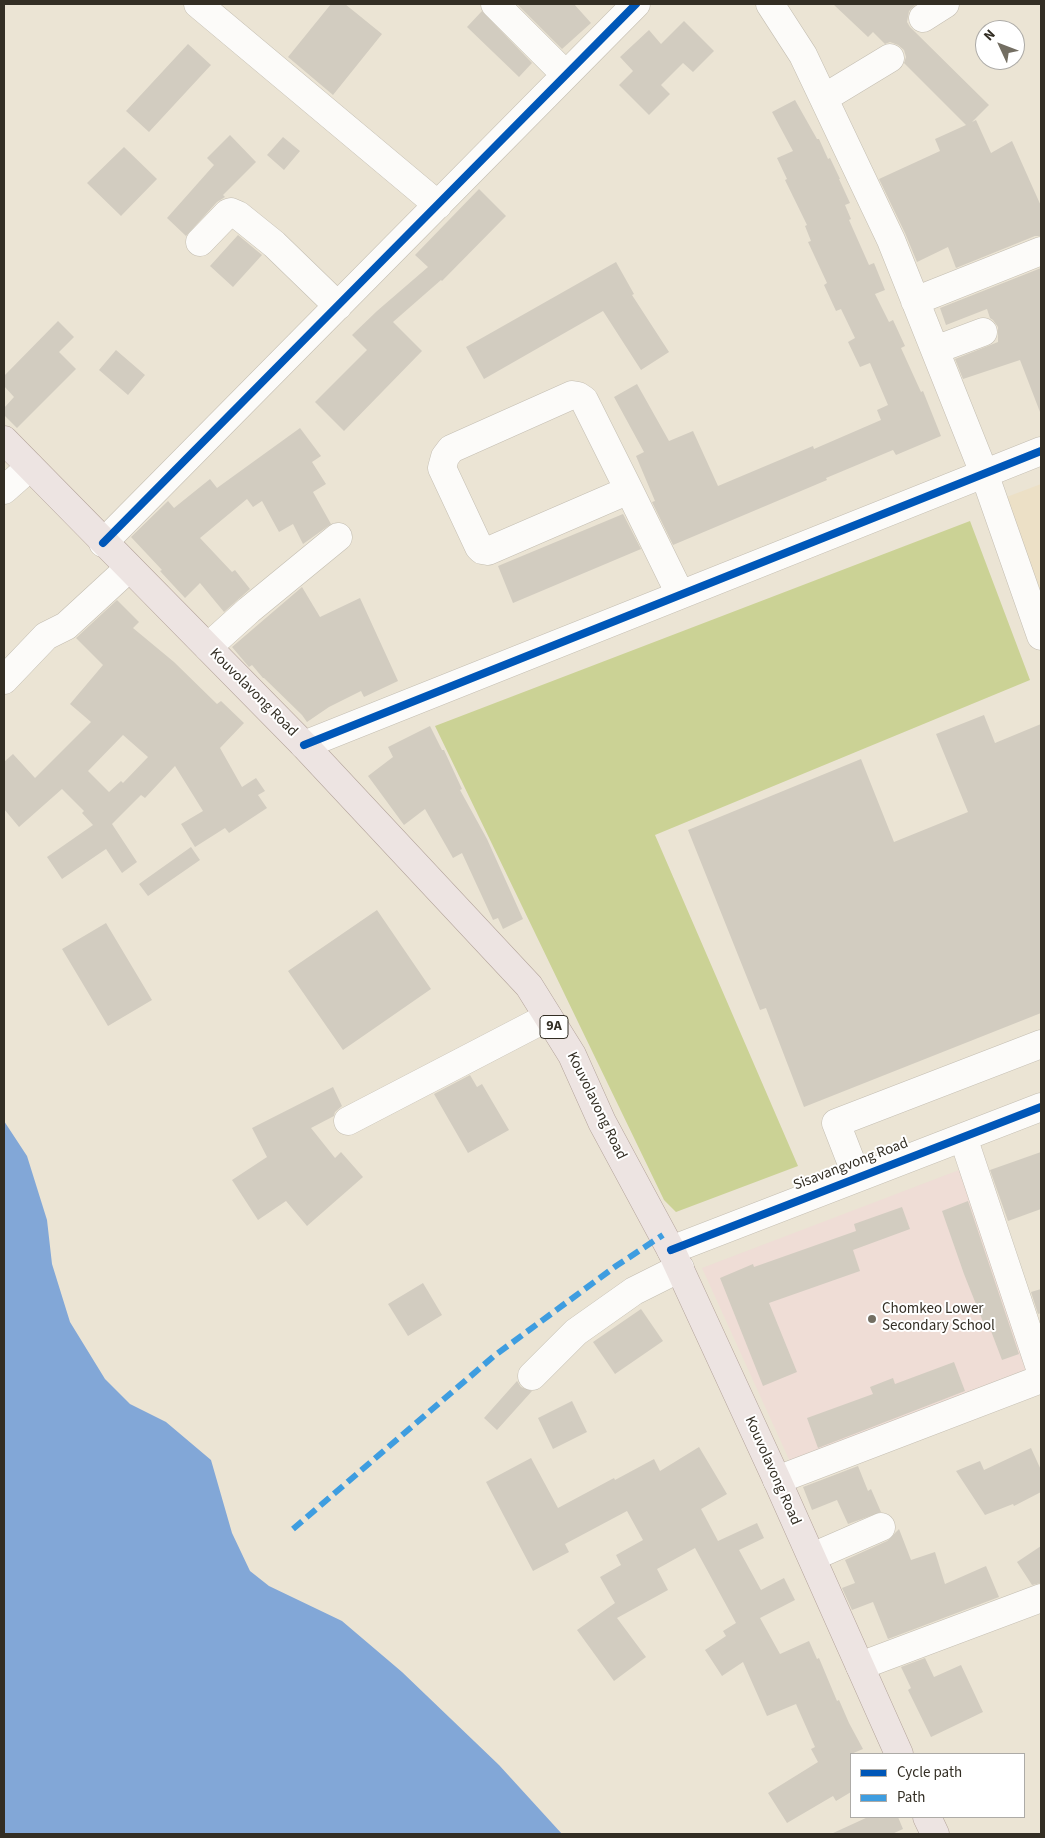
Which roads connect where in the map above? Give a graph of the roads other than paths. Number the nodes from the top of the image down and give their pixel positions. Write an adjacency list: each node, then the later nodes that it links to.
1 (495, 4): 6 (street)
2 (636, 4): 6 (street)
3 (770, 4): 7 (street)
4 (212, 8): 8 (street)
5 (890, 58): 7 (street)
6 (565, 74): 8 (street)
7 (824, 98): 11 (street)
8 (438, 205): 12 (street)
9 (200, 242): 12 (street)
10 (1041, 251): 11 (street)
11 (915, 301): 14 (street)
12 (338, 306): 22 (street)
13 (983, 332): 14 (street)
14 (935, 350): 18 (street)
15 (4, 440): 17 (main road, Kouvolavong Road / 9A)
16 (1041, 451): 18 (street)
17 (30, 467): 19 (street); 22 (main road, Kouvolavong Road / 9A)
18 (984, 473): 24 (street); 25 (street)
19 (4, 490)
20 (629, 490): 20 (street); 24 (street)
21 (338, 537): 26 (street)
22 (103, 543): 23 (main road, Kouvolavong Road / 9A)
23 (129, 568): 26 (main road, Kouvolavong Road / 9A); 27 (street)
24 (680, 594): 28 (street)
25 (1041, 636)
26 (208, 647): 28 (main road, Kouvolavong Road / 9A)
27 (4, 680)
28 (304, 745): 29 (main road, Kouvolavong Road / 9A)
29 (548, 1017): 32 (street); 35 (main road, Kouvolavong Road / 9A)
30 (1041, 1044): 34 (street)
31 (1041, 1107): 33 (street, Sisavangvong Road)
32 (348, 1122)
33 (963, 1137): 34 (street, Sisavangvong Road); 36 (street)
34 (857, 1177): 35 (street, Sisavangvong Road)
35 (675, 1259): 37 (street, Sisavangvong Road); 39 (main road, Kouvolavong Road / 9A)
36 (1041, 1371)
37 (532, 1376)
38 (1041, 1378): 39 (street)
39 (777, 1480): 41 (main road, Kouvolavong Road / 9A)
40 (882, 1527): 41 (street)
41 (812, 1558): 43 (main road, Kouvolavong Road / 9A)
42 (1041, 1598): 43 (street)
43 (860, 1666): 44 (main road, Kouvolavong Road / 9A)
44 (899, 1753)
45 (927, 1818): 46 (main road)
46 (935, 1834)

